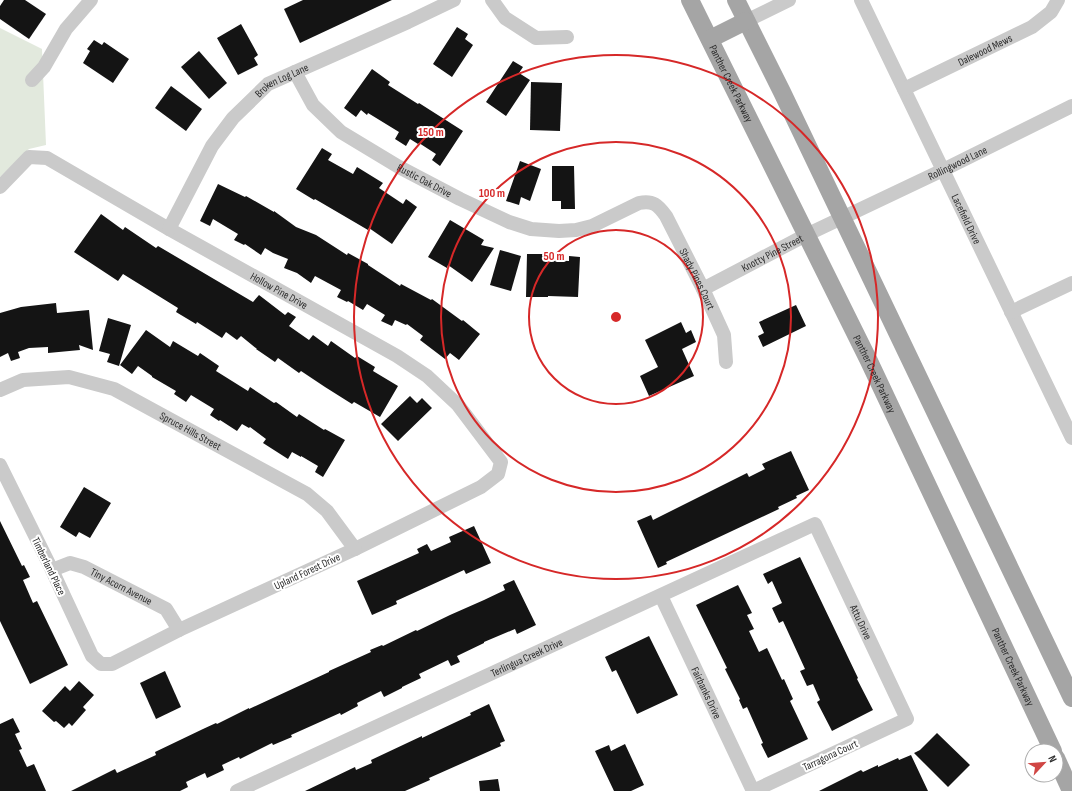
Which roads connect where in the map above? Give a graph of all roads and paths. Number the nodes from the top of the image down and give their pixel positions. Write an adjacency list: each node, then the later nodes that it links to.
1 (92, 0): 13 (street)
2 (454, 0): 12 (street, Broken Log Lane)
3 (492, 0): 10 (street)
4 (690, 0): 11 (main road, Panther Creek Parkway)
5 (736, 0): 9 (main road)
6 (789, 0): 9 (street)
7 (861, 0): 14 (street, Lacefield Drive)
8 (1058, 0): 14 (street, Dalewood Mews)
9 (746, 21): 11 (main road); 19 (main road)
10 (567, 37)
11 (710, 39): 21 (main road, Panther Creek Parkway)
12 (295, 72): 18 (street, Rustic Oak Drive); 20 (street, Broken Log Lane)
13 (32, 80)
14 (904, 90): 16 (street, Lacefield Drive)
15 (1072, 106): 16 (street, Rollingwood Lane)
16 (943, 170): 19 (street, Rollingwood Lane); 24 (street, Lacefield Drive)
17 (0, 187): 20 (street, Hollow Pine Drive)
18 (652, 202): 23 (street, Shady Pines Court)
19 (842, 218): 21 (street, Knotty Pine Street); 36 (main road)
20 (169, 229): 28 (street, Hollow Pine Drive)
21 (806, 235): 23 (street, Knotty Pine Street); 38 (main road, Panther Creek Parkway)
22 (1072, 283): 24 (street)
23 (703, 289): 25 (street, Shady Pines Court)
24 (1011, 312): 27 (street, Lacefield Drive)
25 (726, 362)
26 (0, 390): 31 (street, Spruce Hills Street)
27 (1072, 438)
28 (501, 462): 31 (street, Upland Forest Drive)
29 (0, 465): 32 (street, Timberland Place)
30 (815, 524): 33 (street, Terlingua Creek Drive); 37 (street, Attu Drive)
31 (354, 549): 34 (street, Upland Forest Drive)
32 (52, 570): 34 (street, Tiny Acorn Avenue); 35 (street, Timberland Place)
33 (661, 596): 40 (street, Terlingua Creek Drive); 41 (street, Fairbanks Drive)
34 (179, 630): 35 (street, Upland Forest Drive)
35 (101, 664)
36 (1072, 698)
37 (907, 720): 41 (street, Tarragona Court)
38 (1049, 743)
39 (1064, 774): 42 (main road)
40 (237, 791)
41 (753, 791)
42 (1072, 791)

